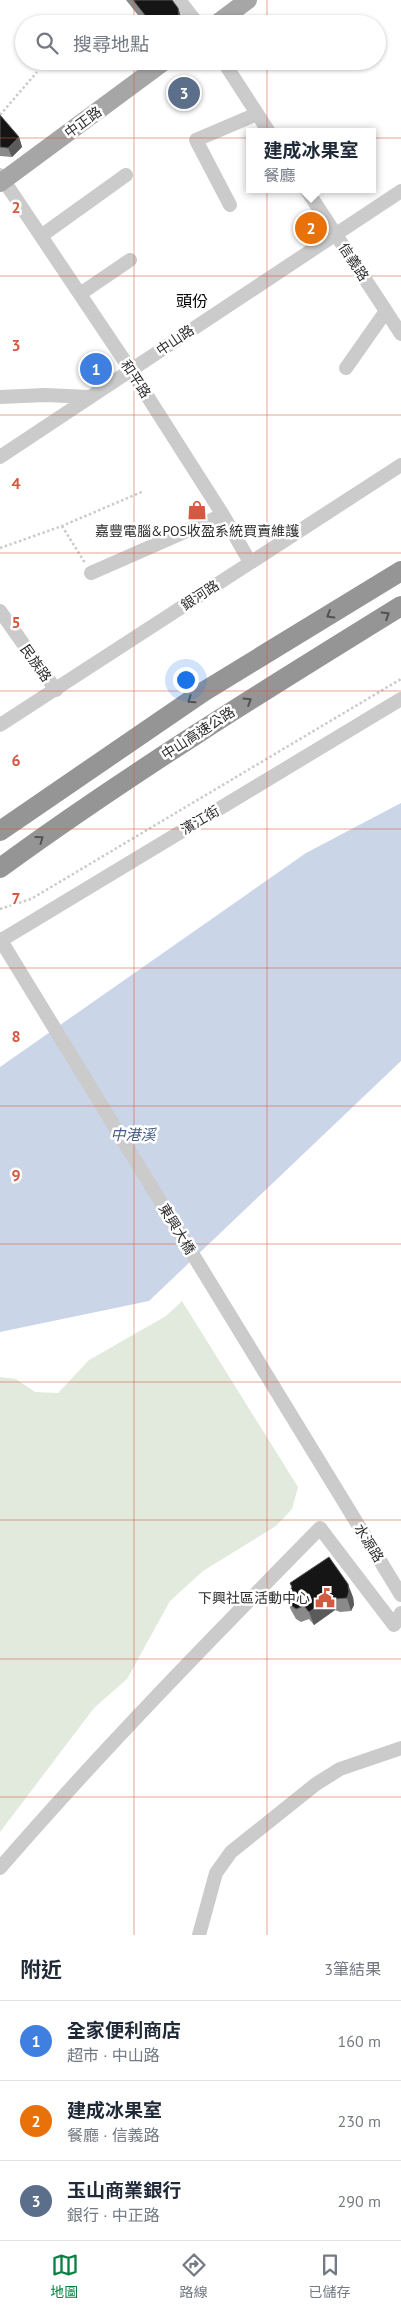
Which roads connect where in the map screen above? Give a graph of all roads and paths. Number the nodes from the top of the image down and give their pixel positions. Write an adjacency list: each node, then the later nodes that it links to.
1 (179, 0): 3 (street)
2 (248, 0): 4 (main road)
3 (191, 15)
4 (228, 15)
5 (152, 70): 12 (main road, 中正路)
6 (229, 70): 8 (street)
7 (37, 72): 9 (path)
8 (257, 114): 10 (street); 15 (street)
9 (0, 115)
10 (266, 128)
11 (126, 175): 17 (street)
12 (1, 179): 17 (street, 和平路)
13 (401, 190): 16 (street, 中山路)
14 (309, 193): 16 (street, 信義路)
15 (230, 205)
16 (335, 234): 20 (street, 信義路); 23 (street, 中山路)
17 (41, 236): 19 (street, 和平路)
18 (130, 260): 19 (street)
19 (80, 294): 23 (street, 和平路)
20 (386, 311): 21 (street, 信義路); 22 (street)
21 (401, 334)
22 (346, 368)
23 (130, 370): 25 (street, 中山路); 29 (street, 和平路)
24 (0, 397): 25 (street)
25 (89, 397): 26 (street, 中山路)
26 (0, 457)
27 (401, 465): 32 (street, 銀河路)
28 (144, 490): 30 (path)
29 (223, 515): 32 (street, 和平路); 34 (street)
30 (62, 526): 31 (path); 34 (path)
31 (0, 548)
32 (250, 562): 38 (street, 銀河路)
33 (401, 571): 41 (highway, one-way to 41)
34 (91, 573)
35 (401, 606): 42 (highway, 中山高速公路, one-way to 35)
36 (0, 611): 38 (street, 民族路)
37 (401, 679): 43 (path)
38 (56, 690): 40 (street, 銀河路)
39 (401, 699): 44 (street, 濱江街)
40 (0, 725)
41 (0, 831)
42 (0, 868)
43 (0, 909)
44 (0, 940): 45 (street, 東興大橋)
45 (352, 1517): 46 (street, 水源路)
46 (401, 1595)
47 (401, 1613): 49 (street)
48 (401, 1748): 50 (street)
49 (0, 1868)
50 (199, 1935)

